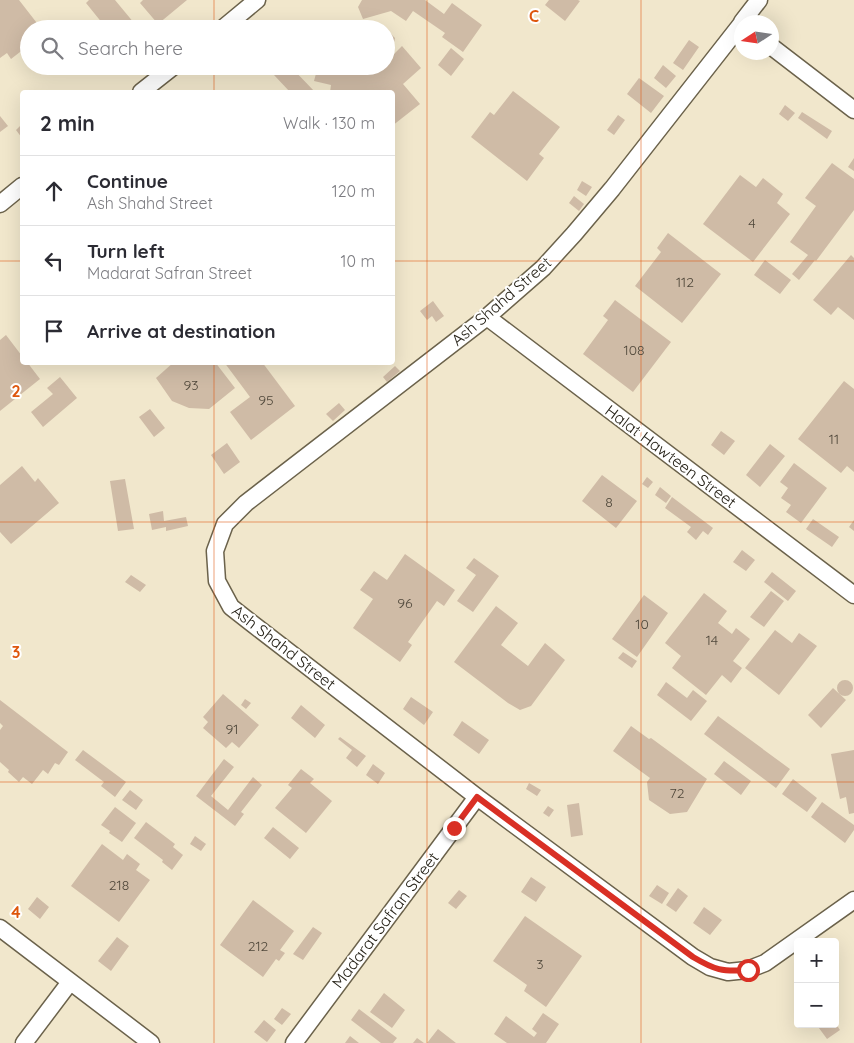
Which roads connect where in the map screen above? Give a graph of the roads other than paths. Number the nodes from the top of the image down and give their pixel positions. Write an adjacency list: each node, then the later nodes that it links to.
1 (257, 0): 4 (street)
2 (758, 0): 3 (street, Ash Shahd Street)
3 (747, 15)
4 (233, 20)
5 (734, 33): 12 (street, Ash Shahd Street)
6 (779, 53): 9 (street)
7 (163, 75): 8 (street)
8 (144, 90)
9 (854, 110)
10 (20, 188): 11 (street)
11 (0, 204)
12 (487, 317): 13 (street, Halat Hawteen Street); 14 (street, Ash Shahd Street)
13 (854, 595)
14 (477, 797): 15 (street, Ash Shahd Street); 20 (street, Madarat Safran Street)
15 (854, 900)
16 (0, 928): 17 (street)
17 (70, 982): 18 (street); 19 (street)
18 (24, 1043)
19 (151, 1043)
20 (294, 1043)

